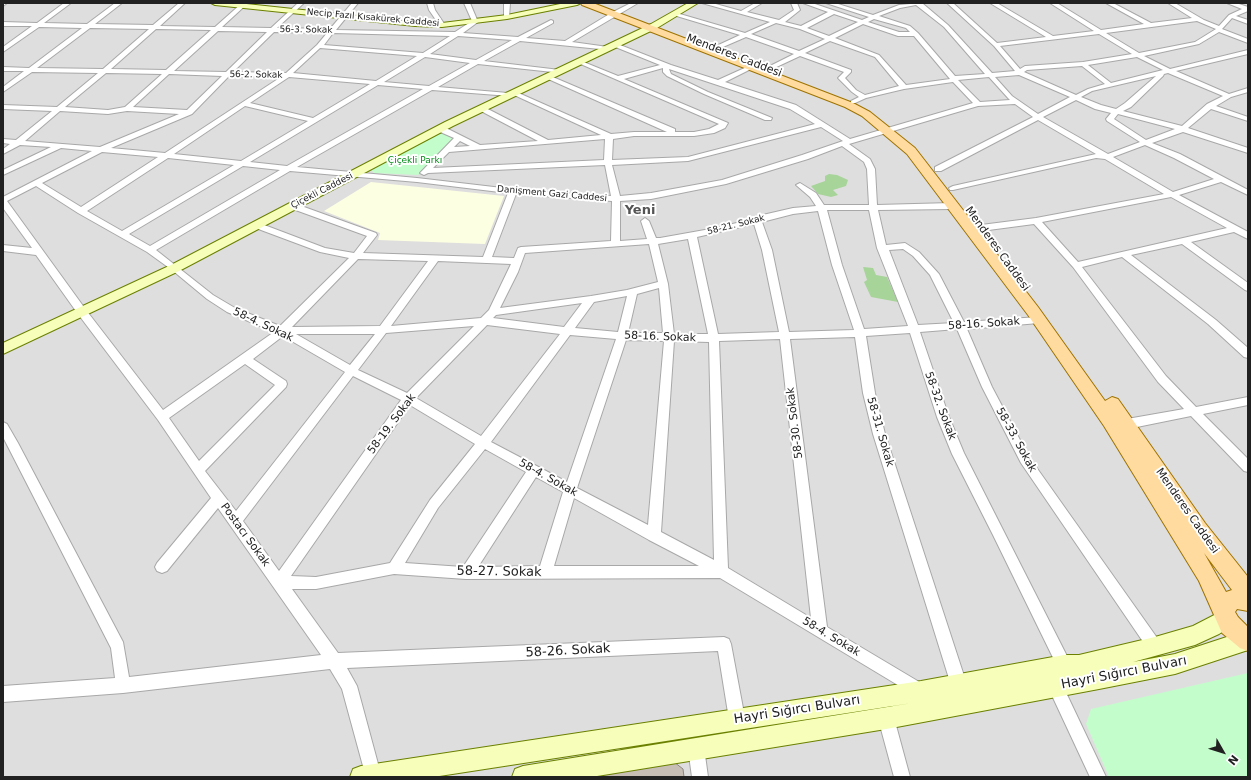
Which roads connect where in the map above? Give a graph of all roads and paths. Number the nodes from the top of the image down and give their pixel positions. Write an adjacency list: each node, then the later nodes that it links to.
1 (68, 3): 48 (street)
2 (119, 3): 50 (street)
3 (182, 3): 51 (street)
4 (215, 3): 28 (street, Necip Fazıl Kısakürek Caddesi)
5 (301, 3): 31 (street)
6 (354, 3): 36 (street)
7 (430, 3): 47 (street)
8 (467, 3): 41 (street)
9 (507, 3): 39 (street)
10 (577, 3): 39 (street, Necip Fazıl Kısakürek Caddesi)
11 (585, 3): 33 (main road)
12 (596, 3): 33 (main road)
13 (636, 3): 33 (street)
14 (694, 3): 35 (street, Çiçekli Caddesi)
15 (705, 3): 32 (street)
16 (759, 3): 32 (street)
17 (794, 3): 43 (street)
18 (806, 3): 34 (street)
19 (829, 3): 37 (street)
20 (893, 3): 29 (street)
21 (918, 3): 29 (street); 92 (street)
22 (951, 3): 67 (street)
23 (993, 3): 63 (street)
24 (1052, 3): 58 (street)
25 (1109, 3): 49 (street)
26 (1172, 3): 40 (street)
27 (1230, 3): 30 (street)
28 (244, 4): 31 (street, Necip Fazıl Kısakürek Caddesi); 53 (street)
29 (899, 7): 37 (street)
30 (1247, 9): 38 (street)
31 (293, 11): 36 (street, Necip Fazıl Kısakürek Caddesi); 56 (street)
32 (743, 12): 43 (street)
33 (615, 13): 52 (main road); 66 (street)
34 (832, 13): 45 (street); 54 (street)
35 (673, 14): 52 (street, Çiçekli Caddesi); 61 (street)
36 (342, 16): 47 (street, Necip Fazıl Kısakürek Caddesi); 57 (street)
37 (876, 16): 45 (street); 60 (street)
38 (1231, 16): 44 (street); 55 (street)
39 (507, 17): 41 (street, Necip Fazıl Kısakürek Caddesi)
40 (1198, 19): 49 (street); 55 (street)
41 (475, 22): 47 (street, Necip Fazıl Kısakürek Caddesi); 59 (street)
42 (551, 22): 64 (street)
43 (778, 22): 54 (street); 61 (street)
44 (1248, 22)
45 (863, 23): 60 (street); 62 (street)
46 (3, 24): 48 (street, 56-3. Sokak)
47 (442, 24)
48 (38, 25): 50 (street, 56-3. Sokak); 71 (street)
49 (1150, 25): 58 (street)
50 (90, 26): 51 (street, 56-3. Sokak); 82 (street)
51 (154, 27): 53 (street, 56-3. Sokak); 84 (street)
52 (648, 27): 69 (street, Çiçekli Caddesi); 70 (main road, Menderes Caddesi); 80 (main road, Menderes Caddesi)
53 (218, 28): 56 (street, 56-3. Sokak); 87 (street)
54 (802, 28): 62 (street)
55 (1219, 29): 65 (street); 75 (street)
56 (272, 30): 57 (street, 56-3. Sokak); 89 (street)
57 (331, 31): 59 (street, 56-3. Sokak); 68 (street)
58 (1099, 33): 63 (street); 75 (street)
59 (456, 34): 64 (street, 56-3. Sokak); 74 (street)
60 (916, 34): 95 (street)
61 (747, 35): 70 (street); 73 (street)
62 (830, 38): 73 (street); 99 (street)
63 (1052, 38): 67 (street)
64 (522, 39): 66 (street, 56-3. Sokak); 76 (street)
65 (1248, 42)
66 (566, 43): 69 (street, 56-3. Sokak)
67 (996, 45): 88 (street)
68 (319, 46): 74 (street); 91 (street)
69 (611, 47): 77 (street, Çiçekli Caddesi); 79 (street, 56-3. Sokak)
70 (714, 48): 83 (main road, Menderes Caddesi)
71 (3, 50)
72 (1248, 52): 85 (street)
73 (801, 53): 83 (street); 105 (street)
74 (424, 55): 76 (street); 97 (street)
75 (1138, 55): 78 (street); 85 (street)
76 (478, 61): 86 (street); 100 (street)
77 (579, 62): 86 (street, Çiçekli Caddesi); 94 (street)
78 (1083, 64): 88 (street); 98 (street)
79 (668, 65): 94 (street); 96 (street, 56-3. Sokak); 117 (street)
80 (751, 67): 96 (street); 123 (main road, Menderes Caddesi)
81 (3, 69): 82 (street, 56-2. Sokak)
82 (32, 69): 84 (street, 56-2. Sokak); 101 (street)
83 (768, 69): 105 (main road, Menderes Caddesi)
84 (105, 71): 87 (street, 56-2. Sokak); 112 (street)
85 (1169, 71): 90 (street); 104 (street)
86 (560, 72): 93 (street, Çiçekli Caddesi)
87 (167, 73): 89 (street, 56-2. Sokak); 114 (street)
88 (1020, 73): 92 (street); 106 (street)
89 (227, 74): 91 (street, 56-2. Sokak); 115 (street)
90 (1161, 74): 98 (street); 116 (street)
91 (288, 75): 97 (street, 56-2. Sokak); 108 (street)
92 (990, 76): 95 (street); 107 (street)
93 (548, 77): 103 (street, Çiçekli Caddesi); 125 (street)
94 (619, 78): 125 (street)
95 (954, 79): 99 (street); 109 (street)
96 (720, 82): 121 (street, 58-32. Sokak)
97 (377, 83): 100 (street, 56-2. Sokak); 120 (street)
98 (1110, 85): 106 (street)
99 (904, 87): 105 (street)
100 (430, 88): 103 (street, 56-2. Sokak); 143 (street)
101 (3, 90)
102 (1248, 90): 104 (street)
103 (511, 94): 113 (street, Çiçekli Caddesi); 126 (street, 56-2. Sokak)
104 (1229, 96): 110 (street)
105 (859, 99): 123 (main road, Menderes Caddesi)
106 (1076, 99): 116 (street); 118 (street)
107 (1016, 102): 109 (street, Danişment Gazi Caddesi); 118 (street)
108 (244, 104): 120 (street); 139 (street)
109 (978, 104): 123 (street, Danişment Gazi Caddesi)
110 (1210, 106): 119 (street); 124 (street)
111 (3, 107): 112 (street)
112 (59, 108): 114 (street); 131 (street)
113 (482, 108): 122 (street, Çiçekli Caddesi); 129 (street)
114 (127, 109): 115 (street)
115 (189, 112): 135 (street)
116 (1115, 113): 124 (street); 132 (street)
117 (768, 118)
118 (1039, 118): 140 (street); 144 (street)
119 (1248, 119)
120 (313, 120): 141 (street)
121 (823, 124): 130 (street, 58-32. Sokak); 142 (street)
122 (441, 128): 127 (street); 147 (street, Çiçekli Caddesi)
123 (891, 129): 130 (street, Danişment Gazi Caddesi); 144 (main road, Menderes Caddesi); 160 (main road, Menderes Caddesi)
124 (1183, 129): 132 (street); 137 (street)
125 (678, 134): 126 (street)
126 (609, 136): 129 (street); 142 (street)
127 (459, 138): 134 (street); 136 (street)
128 (3, 141): 131 (street, Danişment Gazi Caddesi)
129 (546, 142): 134 (street)
130 (846, 142): 157 (street, Danişment Gazi Caddesi); 161 (street, 58-32. Sokak)
131 (17, 143): 133 (street, Danişment Gazi Caddesi); 138 (street)
132 (1146, 143): 140 (street); 149 (street)
133 (59, 146): 135 (street, Danişment Gazi Caddesi); 146 (street)
134 (479, 147): 136 (street)
135 (100, 150): 139 (street, Danişment Gazi Caddesi); 151 (street)
136 (448, 150): 145 (street)
137 (1248, 151)
138 (3, 152)
139 (165, 155): 141 (street, Danişment Gazi Caddesi); 163 (street)
140 (1107, 157): 153 (street); 156 (street)
141 (243, 163): 143 (street, Danişment Gazi Caddesi); 170 (street)
142 (608, 163): 148 (street); 157 (street)
143 (289, 168): 147 (street, Danişment Gazi Caddesi); 178 (street)
144 (938, 169): 153 (main road, Menderes Caddesi)
145 (426, 172): 148 (street); 150 (street)
146 (3, 173)
147 (353, 175): 150 (street, Danişment Gazi Caddesi); 159 (street, Çiçekli Caddesi)
148 (480, 178): 150 (street, Danişment Gazi Caddesi); 154 (street, Danişment Gazi Caddesi)
149 (1222, 179): 155 (street); 156 (street)
150 (417, 180)
151 (36, 183): 158 (street); 163 (street, 58-4. Sokak)
152 (800, 185): 162 (street, 58-31. Sokak)
153 (953, 188): 168 (main road, Menderes Caddesi)
154 (513, 191): 157 (street, Danişment Gazi Caddesi); 184 (street)
155 (1248, 193)
156 (1171, 195): 166 (street); 169 (street)
157 (616, 200): 175 (street)
158 (3, 201): 180 (street, Postacı Sokak)
159 (293, 206): 167 (street, Çiçekli Caddesi); 182 (street)
160 (952, 206): 161 (street, 58-21. Sokak); 194 (main road, Menderes Caddesi)
161 (873, 207): 162 (street, 58-21. Sokak); 177 (street, 58-32. Sokak)
162 (822, 208): 164 (street, 58-21. Sokak); 200 (street, 58-31. Sokak)
163 (81, 211): 170 (street, 58-4. Sokak)
164 (756, 219): 171 (street, 58-21. Sokak); 203 (street, 58-30. Sokak)
165 (645, 221): 174 (street)
166 (1036, 221): 168 (street); 186 (street)
167 (256, 226): 182 (street); 187 (street, Çiçekli Caddesi)
168 (981, 228): 213 (main road, Menderes Caddesi)
169 (1235, 229): 172 (street); 173 (street)
170 (123, 234): 178 (street, 58-4. Sokak)
171 (692, 235): 174 (street, 58-21. Sokak); 204 (street)
172 (1248, 236)
173 (1184, 241): 181 (street); 189 (street)
174 (653, 242): 175 (street, 58-21. Sokak); 188 (street)
175 (615, 245): 179 (street, 58-21. Sokak)
176 (3, 248): 180 (street)
177 (882, 248): 195 (street, 58-33. Sokak); 197 (street, 58-32. Sokak)
178 (150, 250): 187 (street, 58-4. Sokak)
179 (521, 250): 185 (street, 58-19. Sokak)
180 (38, 252): 192 (street, Postacı Sokak)
181 (1125, 255): 186 (street); 206 (street)
182 (356, 256): 183 (street); 198 (street)
183 (434, 260): 184 (street); 196 (street)
184 (486, 261): 185 (street)
185 (516, 262): 193 (street, 58-19. Sokak)
186 (1076, 265): 211 (street)
187 (175, 268): 192 (street, Çiçekli Caddesi); 198 (street, 58-4. Sokak)
188 (663, 284): 190 (street); 202 (street)
189 (1248, 288)
190 (633, 292): 191 (street); 201 (street)
191 (591, 299): 193 (street); 199 (street)
192 (82, 312): 205 (street, Çiçekli Caddesi); 212 (street, Postacı Sokak)
193 (489, 317): 196 (street, 58-16. Sokak); 199 (street, 58-16. Sokak); 209 (street, 58-19. Sokak)
194 (1039, 320): 195 (street, 58-16. Sokak); 231 (main road, Menderes Caddesi)
195 (961, 326): 197 (street, 58-16. Sokak); 234 (street, 58-33. Sokak)
196 (383, 330): 198 (street, 58-16. Sokak); 208 (street)
197 (914, 330): 200 (street, 58-16. Sokak); 236 (street, 58-32. Sokak)
198 (282, 331): 207 (street); 208 (street, 58-4. Sokak)
199 (568, 331): 201 (street, 58-16. Sokak); 215 (street)
200 (860, 333): 203 (street, 58-16. Sokak); 238 (street, 58-31. Sokak)
201 (622, 336): 202 (street, 58-16. Sokak); 219 (street)
202 (669, 337): 204 (street, 58-16. Sokak); 222 (street)
203 (785, 337): 204 (street, 58-16. Sokak); 232 (street, 58-30. Sokak)
204 (714, 338): 225 (street)
205 (3, 349)
206 (1248, 354)
207 (245, 359): 212 (street); 217 (street)
208 (352, 371): 209 (street, 58-4. Sokak); 221 (street)
209 (408, 399): 215 (street, 58-4. Sokak); 228 (street, 58-19. Sokak)
210 (1248, 401): 211 (street)
211 (1194, 413): 213 (street); 216 (street)
212 (162, 417): 217 (street, Postacı Sokak)
213 (1127, 424): 229 (main road, Menderes Caddesi)
214 (3, 427): 237 (street)
215 (483, 442): 218 (street, 58-4. Sokak); 224 (street)
216 (1248, 467)
217 (198, 470): 220 (street, Postacı Sokak)
218 (534, 470): 219 (street, 58-4. Sokak); 226 (street)
219 (570, 491): 222 (street, 58-4. Sokak); 227 (street)
220 (218, 498): 221 (street, Postacı Sokak); 223 (street)
221 (236, 521): 228 (street, Postacı Sokak)
222 (654, 536): 225 (street, 58-4. Sokak)
223 (162, 568)
224 (394, 568): 226 (street, 58-27. Sokak); 228 (street, 58-27. Sokak)
225 (721, 572): 227 (street, 58-27. Sokak); 232 (street, 58-4. Sokak)
226 (466, 573): 227 (street, 58-27. Sokak)
227 (545, 573)
228 (279, 582): 235 (street, Postacı Sokak)
229 (1248, 594)
230 (1248, 602): 231 (main road)
231 (1225, 614): 233 (main road, Menderes Caddesi); 234 (street, Hayri Sığırcı Bulvarı)
232 (820, 630): 240 (street, 58-4. Sokak)
233 (1248, 640): 239 (street, Hayri Sığırcı Bulvarı)
234 (1155, 647): 236 (street, Hayri Sığırcı Bulvarı)
235 (334, 661): 237 (street); 243 (street, 58-26. Sokak); 245 (street, Postacı Sokak)
236 (1064, 665): 238 (street, Hayri Sığırcı Bulvarı)
237 (123, 685): 241 (street)
238 (958, 685): 240 (street, Hayri Sığırcı Bulvarı)
239 (1056, 687): 242 (street, Hayri Sığırcı Bulvarı); 249 (street)
240 (921, 691): 243 (street, Hayri Sığırcı Bulvarı)
241 (3, 694)
242 (886, 718): 244 (street, Hayri Sığırcı Bulvarı); 248 (street)
243 (738, 719): 245 (street, Hayri Sığırcı Bulvarı)
244 (696, 748): 246 (street, Hayri Sığırcı Bulvarı); 247 (street)
245 (367, 776)
246 (523, 777)
247 (700, 777)
248 (902, 777)
249 (1098, 777)

